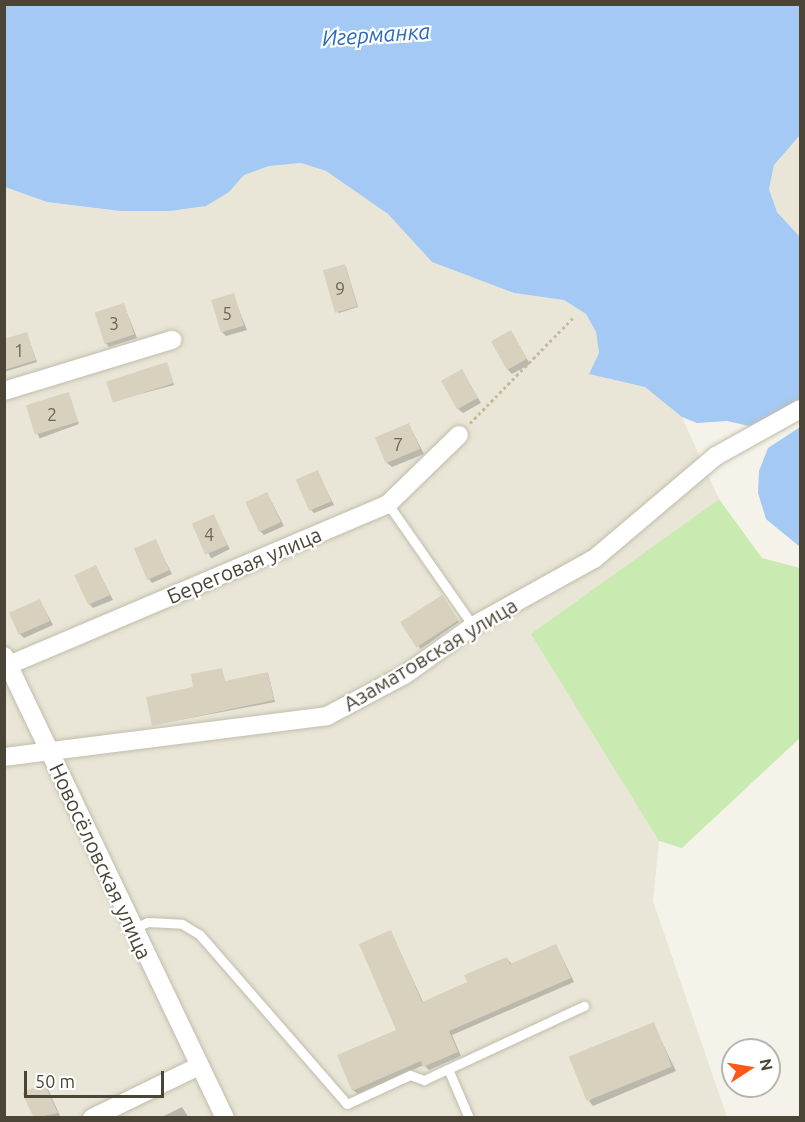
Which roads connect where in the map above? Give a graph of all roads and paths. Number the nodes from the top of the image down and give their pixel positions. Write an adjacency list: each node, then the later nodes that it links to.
1 (573, 318): 5 (path)
2 (172, 340): 3 (street)
3 (4, 391)
4 (801, 410): 7 (street, Азаматовская улица)
5 (459, 435): 6 (street, Береговая улица)
6 (388, 504): 7 (lane); 8 (street, Береговая улица)
7 (473, 626): 9 (street, Азаматовская улица)
8 (7, 661): 9 (street, Новосёловская улица)
9 (49, 751): 10 (street, Азаматовская улица); 11 (street, Новосёловская улица)
10 (4, 757)
11 (132, 929): 13 (street, Новосёловская улица); 14 (lane)
12 (584, 1006): 14 (lane)
13 (199, 1066): 15 (street); 16 (street, Новосёловская улица)
14 (448, 1069): 17 (lane)
15 (93, 1118)
16 (225, 1118)
17 (469, 1118)

